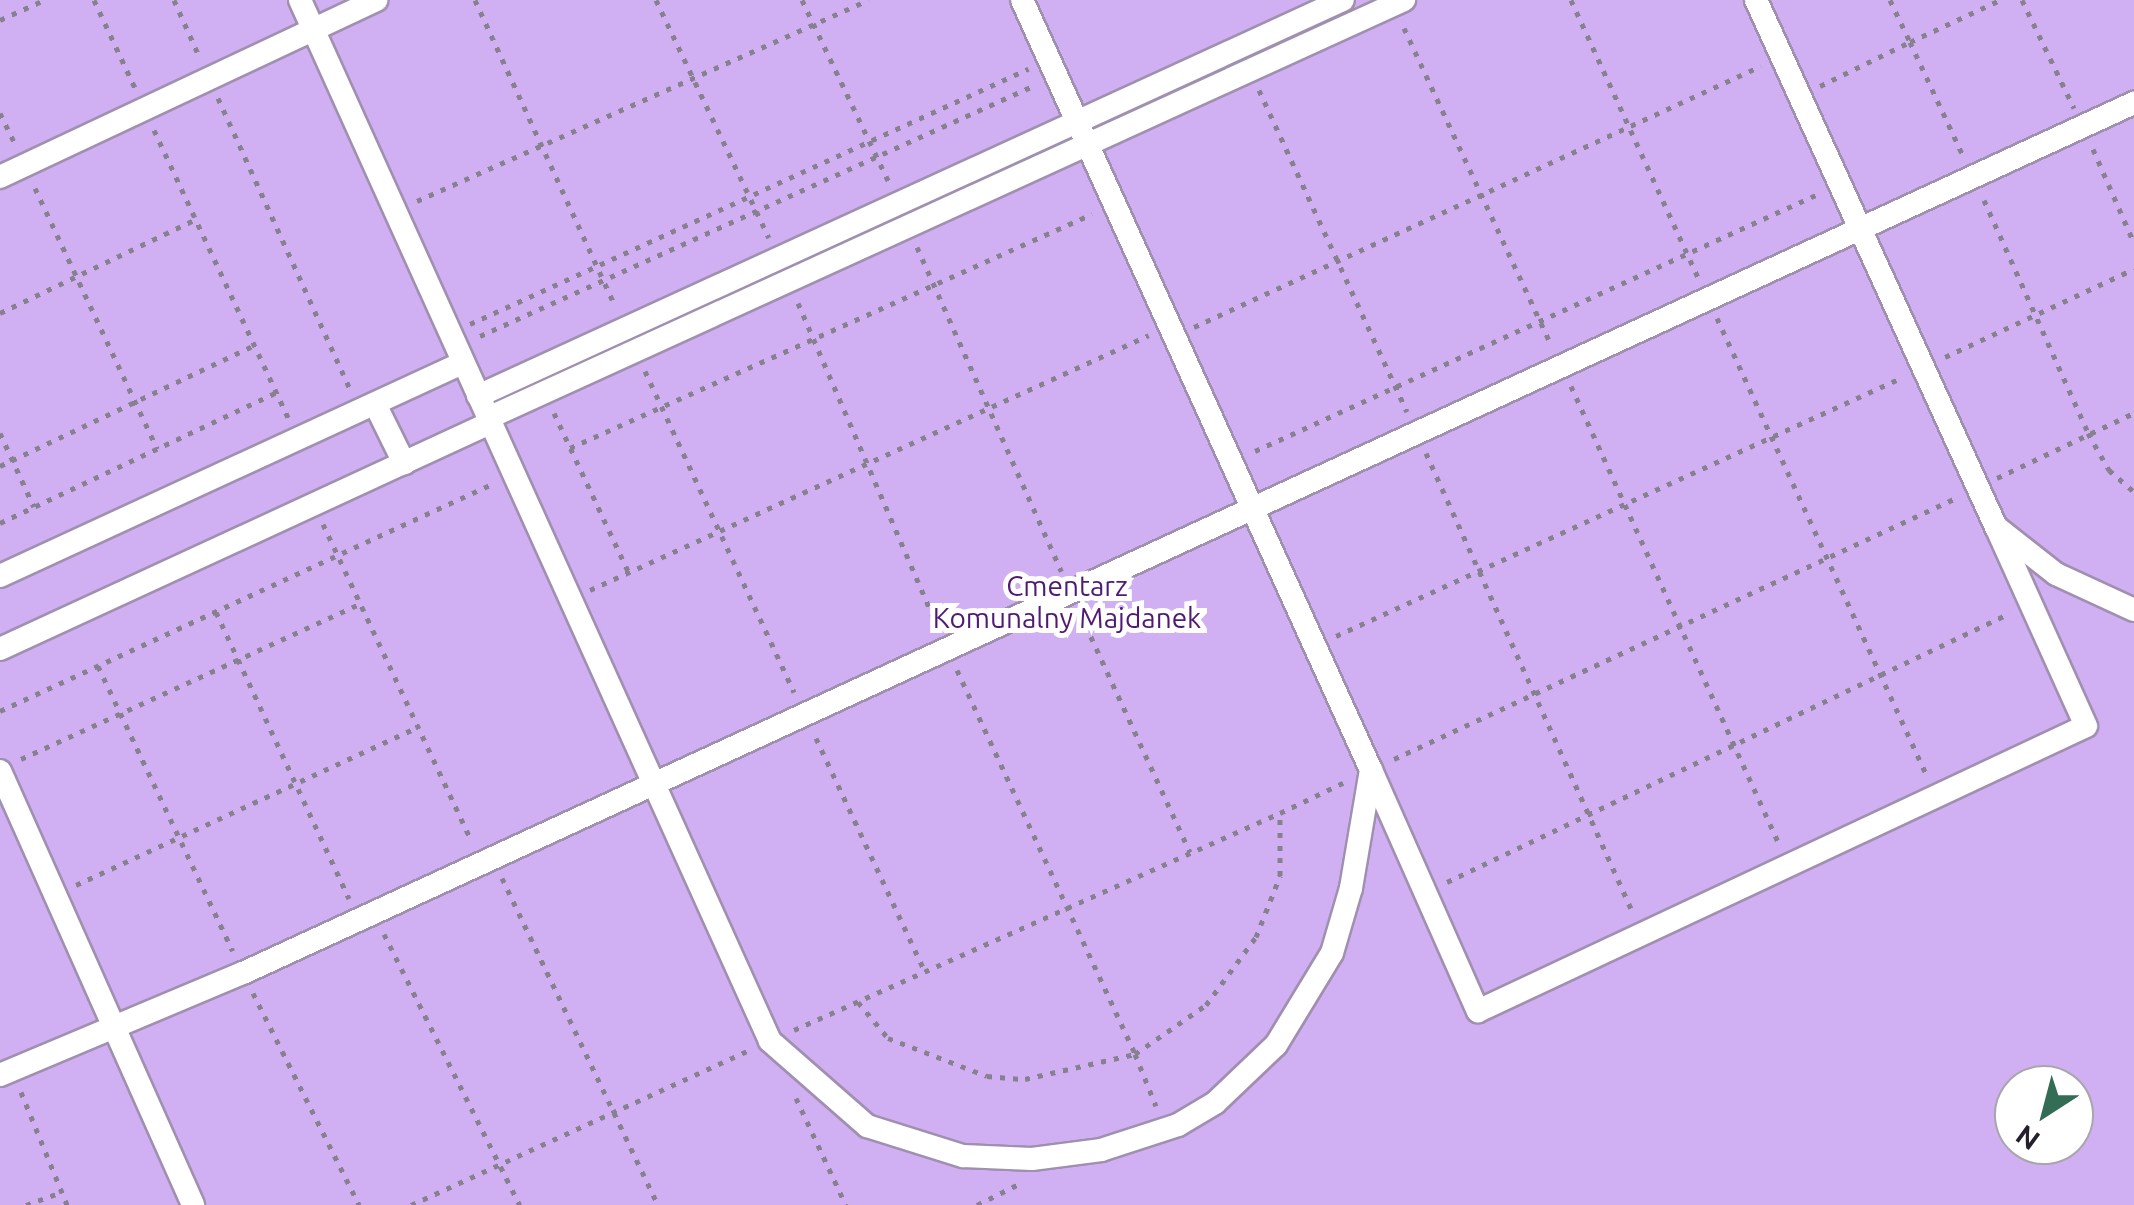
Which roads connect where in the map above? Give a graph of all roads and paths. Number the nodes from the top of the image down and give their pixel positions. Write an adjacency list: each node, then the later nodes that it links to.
1 (44, 0): 18 (path)
2 (94, 0): 29 (path)
3 (174, 0): 26 (path)
4 (300, 0): 20 (street)
5 (376, 0): 20 (street)
6 (474, 0): 35 (path)
7 (656, 0): 25 (path)
8 (802, 0): 19 (path)
9 (868, 0): 19 (path)
10 (1022, 0): 23 (street)
11 (1343, 0): 31 (street)
12 (1571, 0): 33 (path)
13 (1756, 0): 22 (street)
14 (1890, 0): 21 (path)
15 (2000, 0): 21 (path)
16 (2022, 0): 32 (path)
17 (1399, 2): 24 (street); 42 (path)
18 (0, 20)
19 (813, 24): 25 (path); 34 (path)
20 (314, 28): 26 (street); 47 (street)
21 (1910, 42): 27 (path); 40 (path)
22 (1782, 56): 27 (street); 33 (path)
23 (1053, 68): 31 (street); 34 (path); 37 (path)
24 (1250, 70): 36 (street); 54 (path)
25 (693, 77): 35 (path); 43 (path)
26 (209, 78): 29 (street); 79 (path)
27 (1800, 96): 41 (street)
28 (2134, 103): 32 (street)
29 (144, 109): 38 (street); 48 (path)
30 (0, 113): 38 (path)
31 (1077, 122): 36 (street); 44 (street)
32 (2082, 126): 40 (street); 51 (path)
33 (1629, 128): 42 (path); 52 (path)
34 (869, 142): 37 (path); 43 (path)
35 (542, 145): 47 (path); 55 (path)
36 (1088, 147): 45 (street); 49 (street)
37 (876, 157): 44 (path); 46 (path)
38 (25, 165): 39 (street); 57 (path)
39 (0, 177)
40 (1973, 178): 50 (street); 63 (path)
41 (1839, 184): 50 (street); 52 (path)
42 (1482, 195): 54 (path); 64 (path)
43 (750, 197): 46 (path); 55 (path)
44 (900, 204): 53 (street)
45 (1114, 205): 60 (path); 66 (street)
46 (757, 211): 53 (path); 58 (path)
47 (392, 212): 69 (street)
48 (196, 219): 57 (path); 68 (path)
49 (910, 228): 59 (street); 60 (path)
50 (1859, 230): 61 (street); 72 (street)
51 (2134, 242)
52 (1688, 254): 61 (path); 64 (path)
53 (780, 260): 65 (street)
54 (1337, 262): 66 (path); 73 (path)
55 (595, 266): 58 (path); 69 (path)
56 (2134, 269): 63 (path)
57 (75, 277): 62 (path); 76 (path)
58 (602, 281): 65 (path); 69 (path)
59 (789, 282): 67 (path); 70 (street)
60 (932, 284): 67 (path); 78 (path)
61 (1709, 300): 71 (street); 85 (path)
62 (0, 313)
63 (2038, 314): 72 (path); 84 (path)
64 (1541, 321): 71 (path); 73 (path)
65 (626, 328): 80 (street)
66 (1170, 332): 78 (path); 90 (street)
67 (814, 340): 77 (path); 92 (path)
68 (255, 345): 74 (path); 76 (path)
69 (456, 348): 79 (street); 80 (street)
70 (636, 351): 75 (street); 77 (path)
71 (1563, 368): 83 (street); 97 (path)
72 (1924, 368): 85 (path); 95 (street)
73 (1395, 387): 83 (path); 90 (path)
74 (277, 392): 86 (path); 88 (path)
75 (544, 392): 80 (street); 87 (path)
76 (134, 402): 88 (path); 89 (path)
77 (661, 406): 87 (path); 102 (path)
78 (990, 407): 92 (path); 108 (path)
79 (368, 410): 86 (street); 91 (street)
80 (485, 412): 91 (street); 94 (street)
81 (2134, 412): 84 (path)
82 (0, 432): 89 (path)
83 (1417, 433): 99 (street); 106 (path)
84 (2088, 433): 95 (path); 96 (path)
85 (1773, 437): 97 (path); 104 (path)
86 (300, 441): 107 (street)
87 (570, 448): 105 (path)
88 (157, 449): 98 (path)
89 (13, 460): 93 (path); 98 (path)
90 (1230, 462): 99 (street)
91 (404, 463): 117 (street)
92 (864, 464): 102 (path); 115 (path)
93 (0, 466)
94 (510, 476): 103 (path); 109 (street)
95 (1978, 488): 101 (street); 104 (path)
96 (2134, 492)
97 (1624, 504): 106 (path); 114 (path)
98 (34, 507): 100 (path)
99 (1251, 508): 108 (street); 116 (street)
100 (0, 523)
101 (1996, 527): 111 (street); 112 (street)
102 (716, 532): 105 (path); 123 (path)
103 (338, 556): 110 (path); 113 (path)
104 (1829, 557): 114 (path); 120 (path)
105 (628, 571): 109 (path)
106 (1478, 572): 116 (path); 121 (path)
107 (0, 576)
108 (1069, 590): 115 (street); 135 (path)
109 (570, 600): 129 (street)
110 (360, 604): 118 (path); 125 (path)
111 (2028, 605): 120 (path); 131 (street)
112 (2134, 610)
113 (216, 612): 118 (path); 119 (path)
114 (1678, 627): 121 (path); 126 (path)
115 (945, 645): 123 (street); 140 (path)
116 (1315, 646): 128 (street)
117 (0, 649)
118 (238, 660): 124 (path); 130 (path)
119 (98, 666): 122 (path); 124 (path)
120 (1881, 674): 126 (path); 131 (path)
121 (1532, 698): 128 (path); 133 (path)
122 (0, 711)
123 (804, 712): 129 (street); 143 (path)
124 (120, 714): 127 (path); 134 (path)
125 (418, 727): 130 (path); 136 (path)
126 (1733, 746): 133 (path); 137 (path)
127 (9, 766): 139 (street)
128 (1371, 770): 132 (path); 138 (street); 152 (street)
129 (652, 781): 136 (street); 147 (street)
130 (296, 784): 134 (path); 141 (path)
131 (1937, 798): 137 (street)
132 (1280, 812): 135 (path); 148 (path)
133 (1588, 816): 138 (path); 142 (path)
134 (178, 838): 139 (path); 144 (path)
135 (1190, 852): 140 (path)
136 (486, 858): 141 (street); 151 (path)
137 (1789, 865): 142 (street)
138 (1426, 892): 142 (street)
139 (55, 894): 146 (street)
140 (1068, 908): 143 (path); 148 (path)
141 (366, 916): 144 (street); 154 (path)
142 (1643, 934)
143 (926, 972): 145 (path)
144 (244, 973): 146 (street); 159 (path)
145 (858, 1002): 147 (path); 148 (path)
146 (116, 1027): 149 (street); 158 (street)
147 (770, 1041): 151 (path); 153 (street)
148 (1135, 1054): 152 (path)
149 (6, 1072): 155 (path)
150 (792, 1090): 163 (path)
151 (616, 1114): 154 (path); 162 (path)
152 (1166, 1130): 153 (street)
153 (1032, 1159): 164 (path)
154 (499, 1163): 160 (path); 161 (path)
155 (61, 1192): 156 (path); 157 (path)
156 (26, 1205)
157 (66, 1205)
158 (193, 1205)
159 (358, 1205)
160 (411, 1205)
161 (520, 1205)
162 (658, 1205)
163 (846, 1205)
164 (977, 1205)

